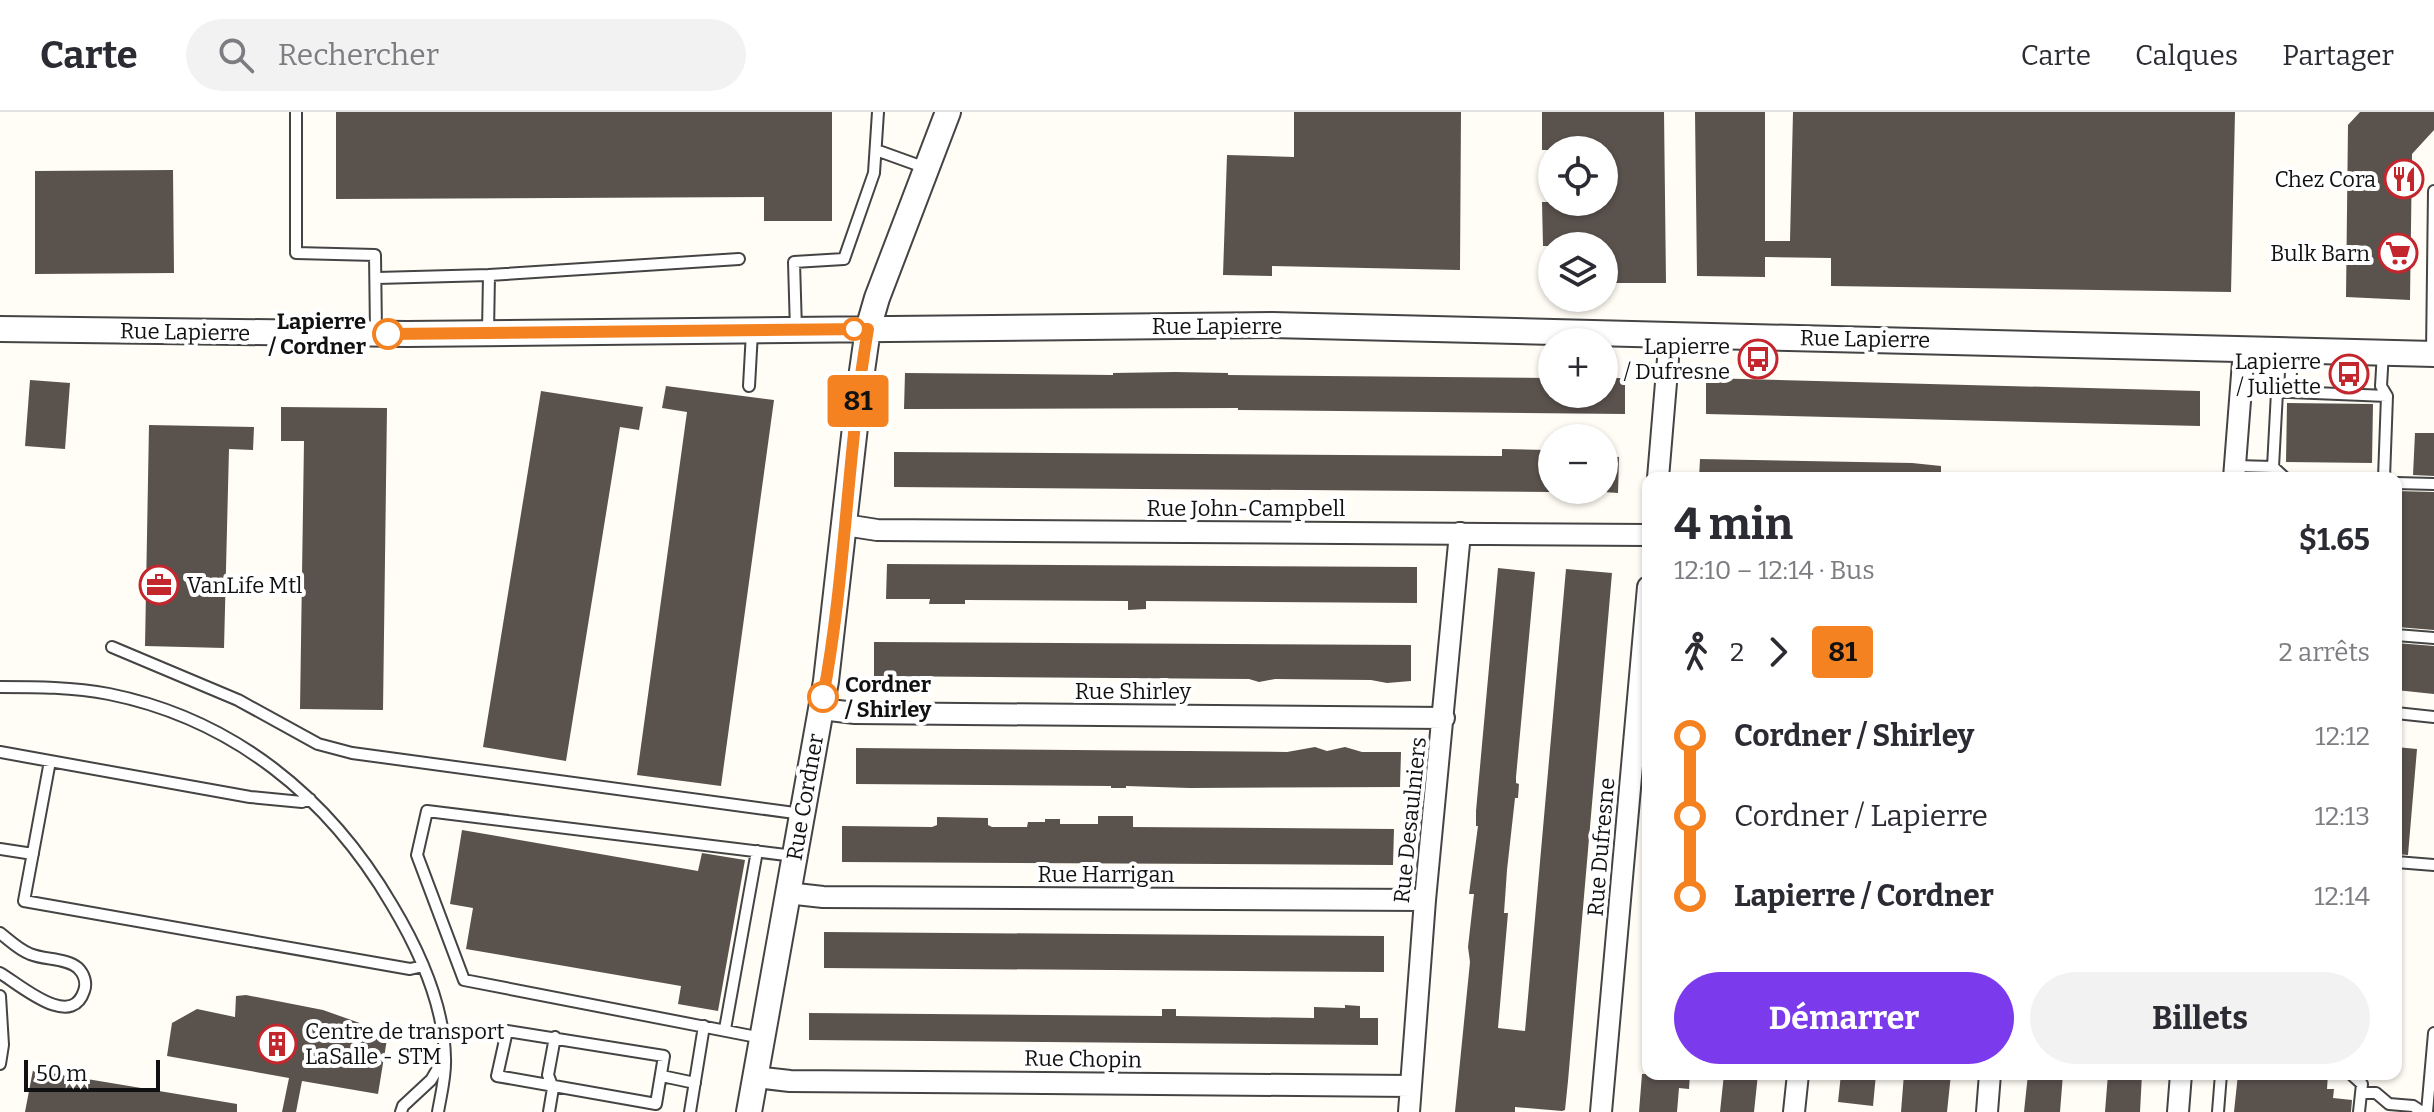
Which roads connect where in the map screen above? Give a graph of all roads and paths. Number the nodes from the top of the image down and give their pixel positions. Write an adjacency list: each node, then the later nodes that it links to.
1 (296, 112): 9 (lane)
2 (878, 112): 4 (lane)
3 (948, 112): 5 (street, Rue Cordner)
4 (876, 150): 5 (lane); 13 (lane)
5 (926, 168): 11 (street, Rue Cordner)
6 (2434, 191): 20 (lane)
7 (739, 259): 8 (lane)
8 (489, 275): 9 (lane); 15 (lane)
9 (377, 278): 14 (lane)
10 (0, 329): 14 (street, Rue Lapierre)
11 (868, 329): 13 (street, Rue Lapierre); 16 (street, Rue Lapierre); 31 (street, Rue Cordner)
12 (752, 330): 13 (street, Rue Lapierre); 15 (street, Rue Lapierre); 21 (lane)
13 (796, 330)
14 (376, 334): 15 (street, Rue Lapierre)
15 (488, 334)
16 (1670, 335): 17 (street, Rue Lapierre); 25 (street)
17 (2244, 349): 18 (street, Rue Lapierre); 26 (street)
18 (2292, 350): 19 (street, Rue Lapierre); 22 (lane)
19 (2383, 352): 20 (street, Rue Lapierre); 23 (lane)
20 (2433, 354)
21 (749, 386)
22 (2290, 392): 23 (lane); 24 (lane)
23 (2387, 396): 28 (lane)
24 (2273, 467): 26 (lane); 27 (lane)
25 (1659, 472)
26 (2235, 472)
27 (2278, 472)
28 (2384, 472)
29 (2402, 483): 30 (lane)
30 (2434, 484)
31 (845, 525): 32 (street, Rue John-Campbell); 39 (street, Rue Cordner)
32 (1460, 533): 33 (street, Rue John-Campbell); 42 (street, Rue Desaulniers)
33 (1642, 535)
34 (2402, 635): 35 (lane)
35 (2434, 638)
36 (112, 647): 46 (lane)
37 (1642, 654): 83 (street, Rue Dufresne)
38 (0, 687): 45 (lane)
39 (821, 709): 42 (street, Rue Shirley); 46 (street, Rue Cordner)
40 (2402, 714): 41 (lane)
41 (2434, 717)
42 (1444, 718): 54 (street, Rue Desaulniers)
43 (0, 752): 44 (lane)
44 (50, 761): 45 (lane); 49 (lane)
45 (310, 799): 56 (lane)
46 (802, 814): 50 (street, Rue Cordner)
47 (0, 849): 49 (lane)
48 (757, 851): 50 (lane); 59 (lane); 60 (lane)
49 (33, 854): 56 (lane)
50 (794, 856): 53 (street, Rue Cordner)
51 (2402, 862): 52 (lane)
52 (2434, 865)
53 (787, 893): 54 (street, Rue Harrigan); 63 (street, Rue Cordner)
54 (1425, 900): 74 (street, Rue Desaulniers)
55 (0, 933): 57 (lane)
56 (423, 966): 64 (lane)
57 (0, 973)
58 (0, 996): 65 (lane)
59 (704, 1026): 60 (lane); 73 (lane)
60 (725, 1029): 63 (lane)
61 (2434, 1033): 89 (lane)
62 (555, 1037): 66 (lane); 75 (lane); 75 (lane)
63 (762, 1038): 67 (street, Rue Cordner)
64 (445, 1056): 77 (lane); 78 (lane)
65 (0, 1064)
66 (662, 1076): 73 (lane); 75 (lane)
67 (755, 1077): 74 (street, Rue Chopin); 81 (street, Rue Cordner)
68 (1797, 1080): 84 (street)
69 (1990, 1080): 85 (street)
70 (2181, 1080): 86 (street)
71 (2221, 1080): 87 (lane)
72 (2358, 1080): 76 (lane)
73 (695, 1083): 80 (lane)
74 (1411, 1086): 82 (street, Rue Desaulniers)
75 (553, 1088): 79 (lane)
76 (2361, 1093): 88 (lane); 89 (lane)
77 (401, 1112)
78 (438, 1112)
79 (549, 1112)
80 (690, 1112)
81 (749, 1112)
82 (1409, 1112)
83 (1601, 1112)
84 (1794, 1112)
85 (1987, 1112)
86 (2178, 1112)
87 (2218, 1112)
88 (2359, 1112)
89 (2424, 1112)

